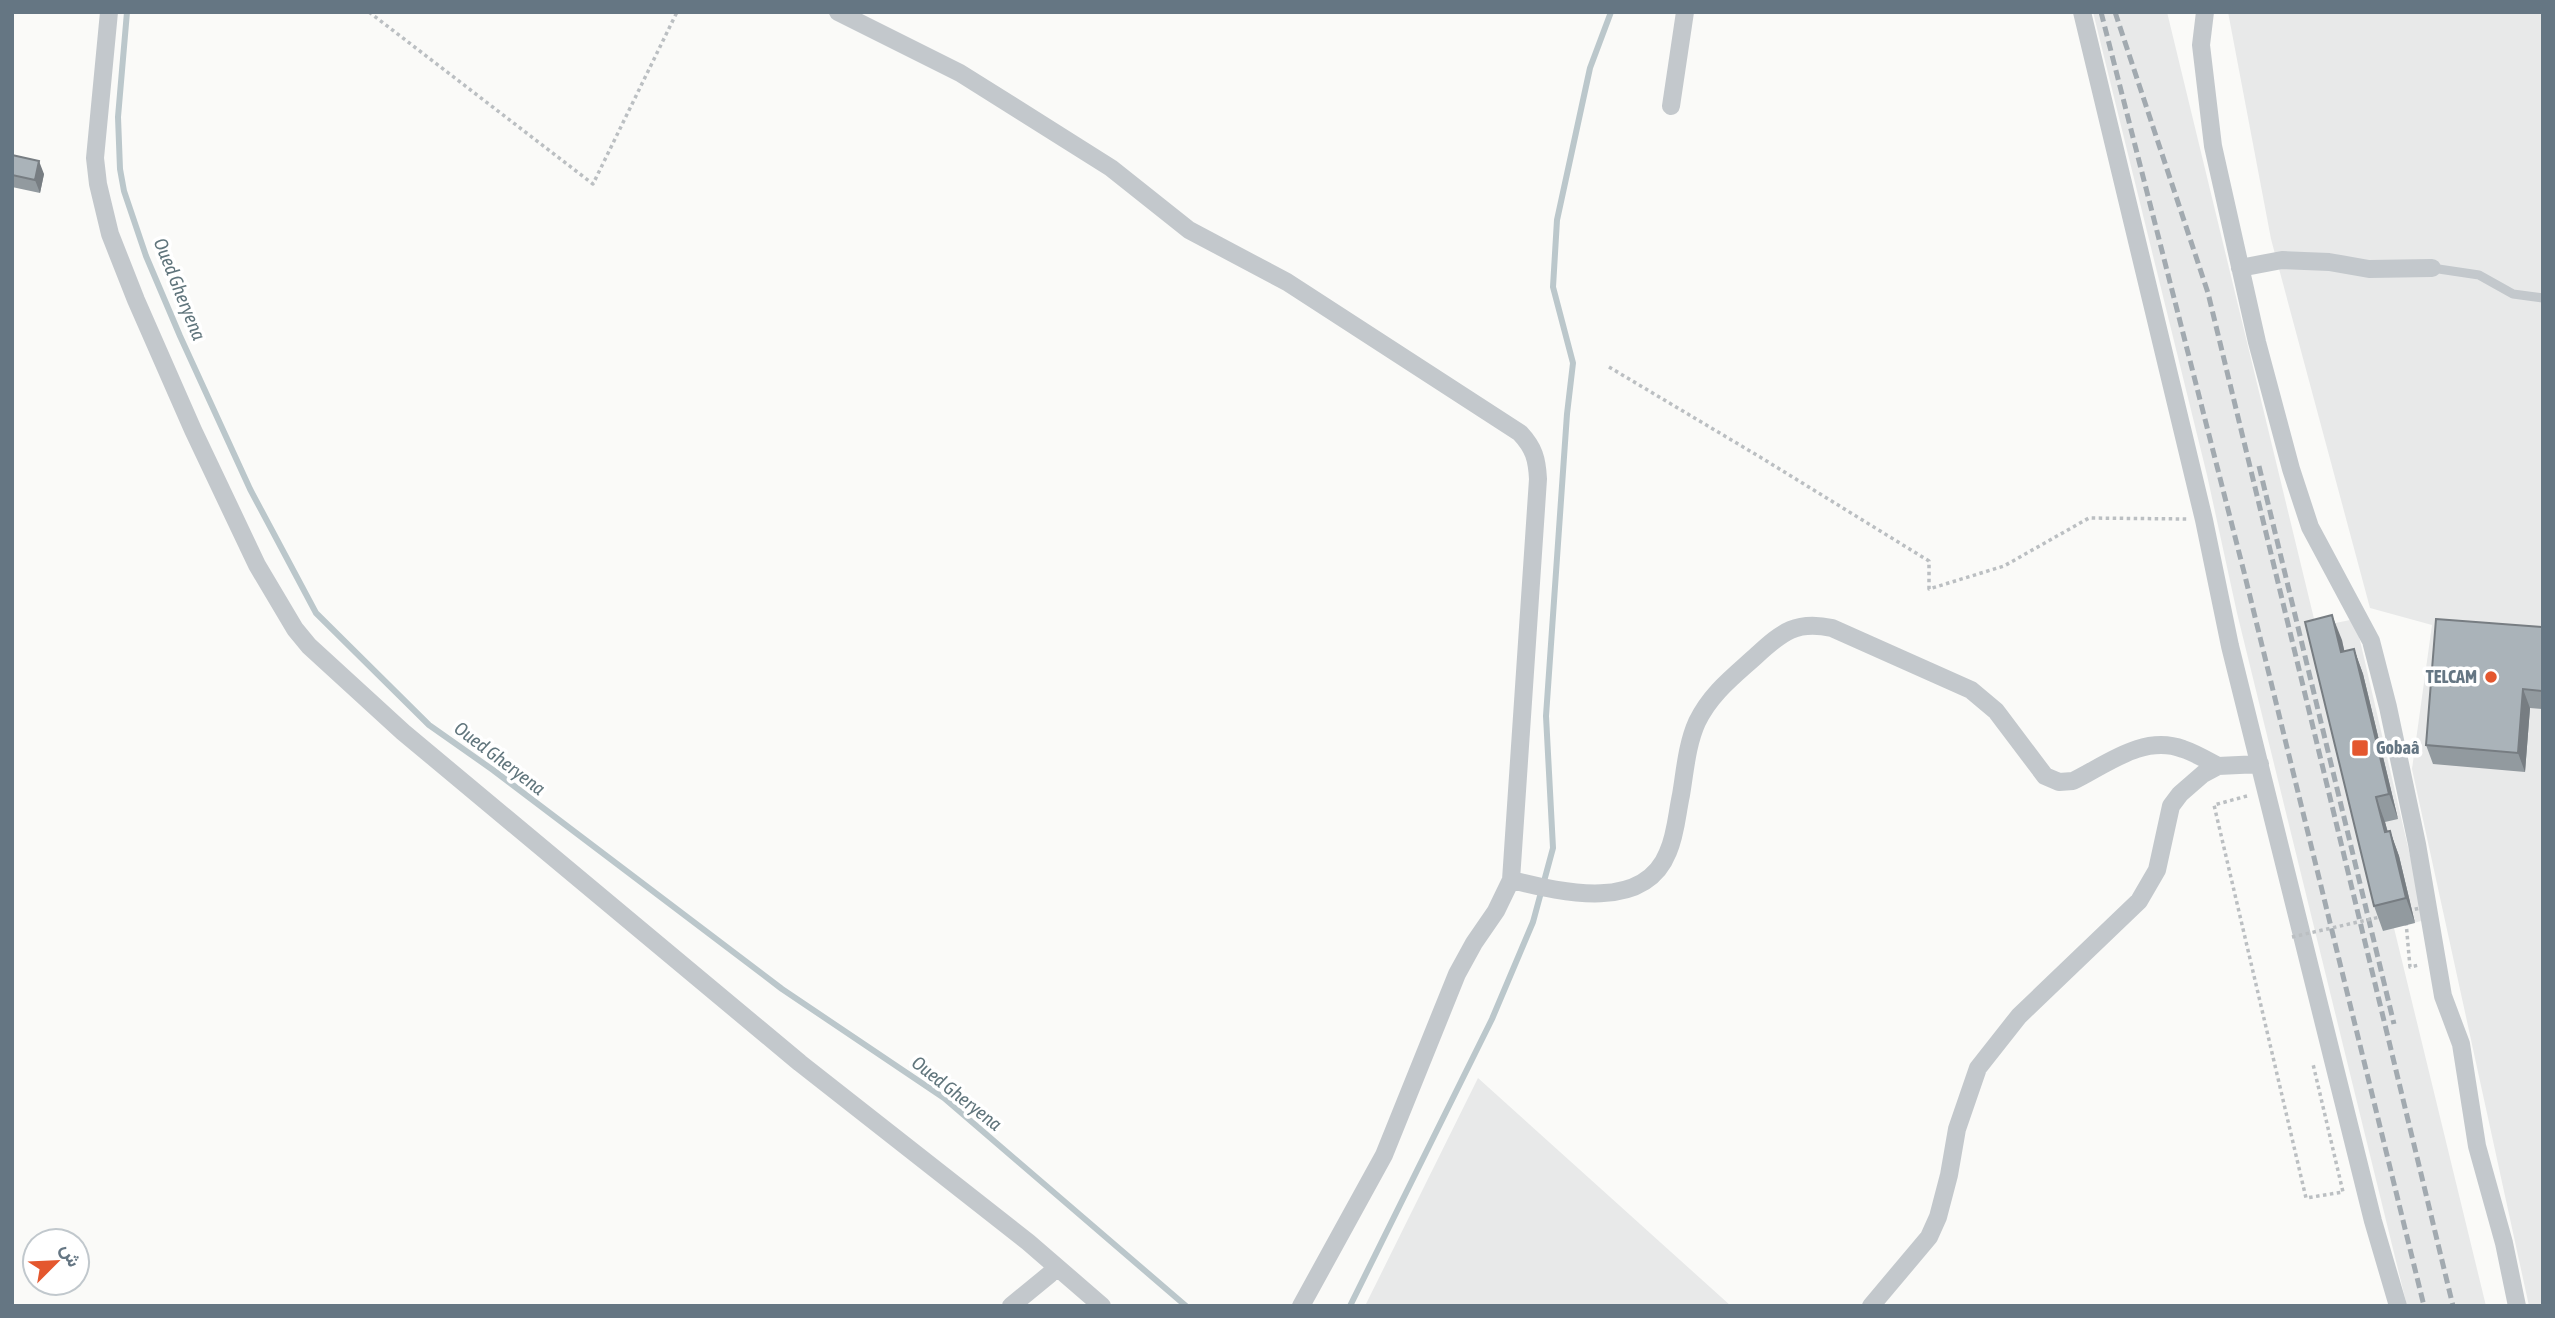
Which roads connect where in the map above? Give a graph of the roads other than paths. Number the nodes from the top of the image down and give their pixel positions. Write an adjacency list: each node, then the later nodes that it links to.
1 (109, 12): 15 (street)
2 (838, 12): 12 (street)
3 (1685, 12): 6 (street)
4 (2082, 12): 10 (street)
5 (2205, 12): 7 (street)
6 (1671, 106)
7 (2240, 268): 8 (street); 19 (street)
8 (2432, 268): 9 (lane)
9 (2543, 298)
10 (2260, 764): 11 (street); 18 (street)
11 (2218, 766): 12 (street); 17 (street)
12 (1511, 880): 16 (street)
13 (1050, 1274): 14 (street)
14 (1011, 1306)
15 (1102, 1306)
16 (1301, 1306)
17 (1871, 1306)
18 (2398, 1306)
19 (2516, 1306)

